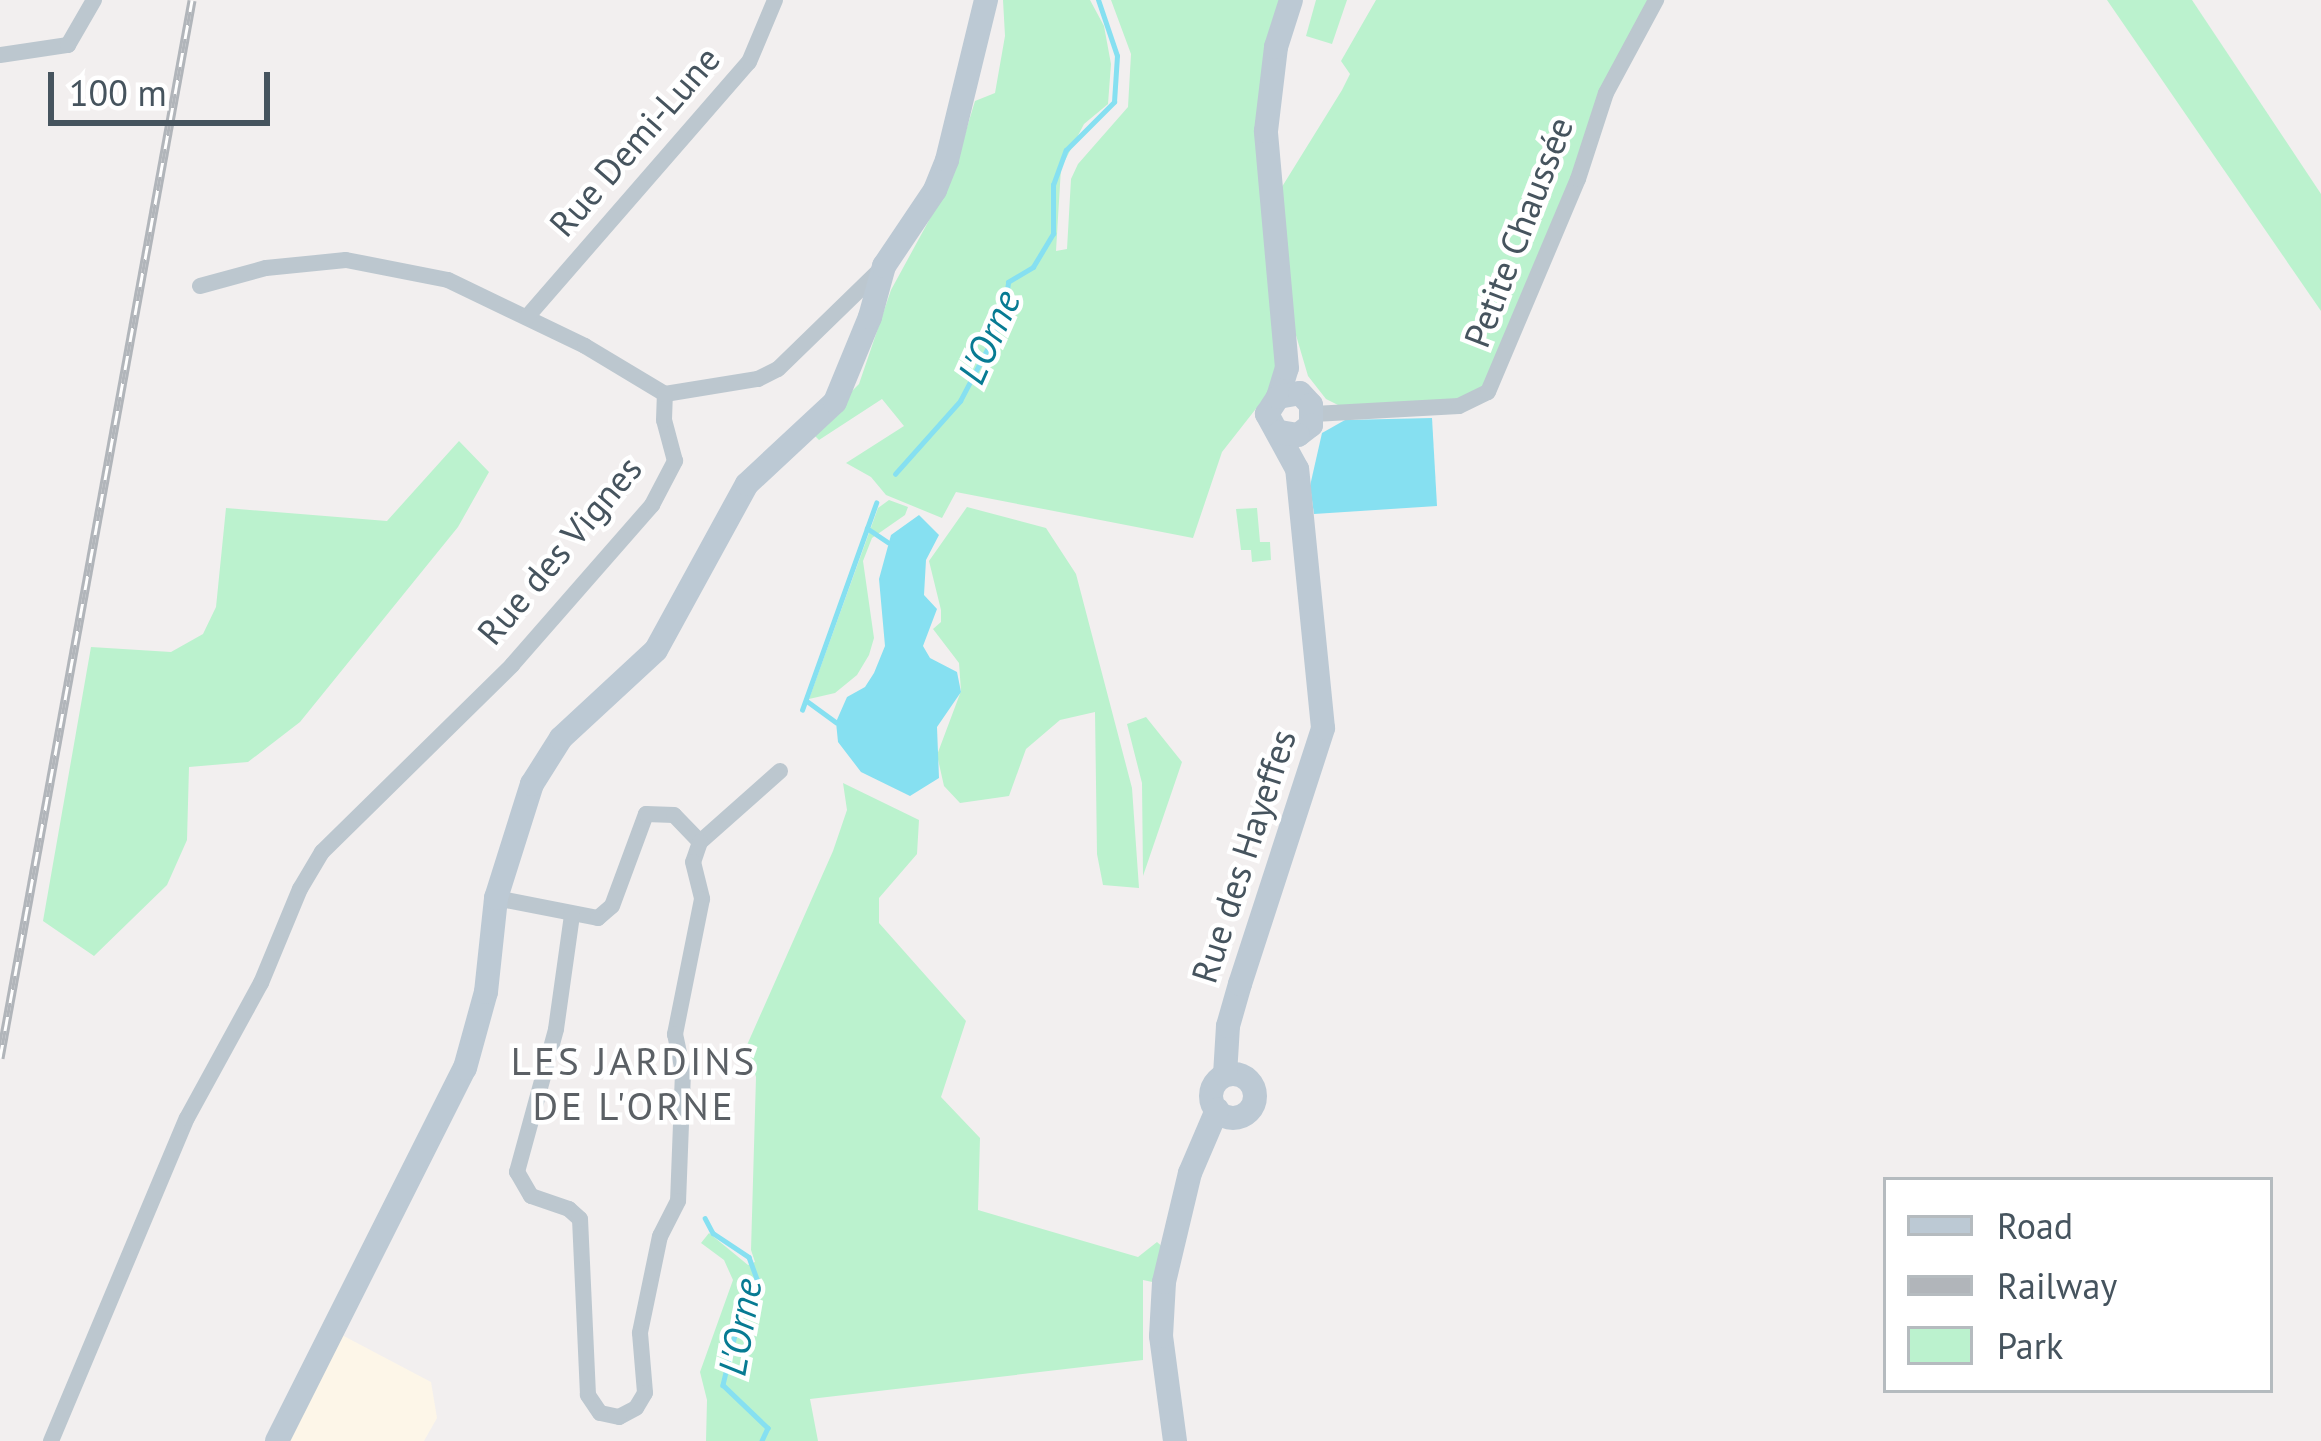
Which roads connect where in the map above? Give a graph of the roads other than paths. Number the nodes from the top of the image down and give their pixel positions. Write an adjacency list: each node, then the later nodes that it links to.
1 (94, 0): 6 (street)
2 (775, 0): 9 (street, Rue Demi-Lune)
3 (986, 0): 7 (street)
4 (1292, 0): 11 (street)
5 (1656, 0): 11 (street, Petite Chaussée)
6 (0, 56)
7 (884, 266): 10 (street); 16 (street)
8 (200, 286): 9 (street)
9 (527, 316): 10 (street)
10 (665, 394): 20 (street, Rue des Vignes)
11 (1300, 409): 12 (street); 12 (street); 13 (street, Rue des Hayeffes)
12 (1280, 432): 13 (street, Rue des Hayeffes)
13 (1297, 469): 18 (street, Rue des Hayeffes)
14 (780, 771): 15 (street)
15 (700, 842): 17 (street); 17 (street)
16 (496, 898): 17 (street); 21 (street)
17 (572, 916)
18 (1230, 1066): 19 (street); 19 (street)
19 (1225, 1114): 22 (street)
20 (51, 1441)
21 (277, 1441)
22 (1175, 1441)

